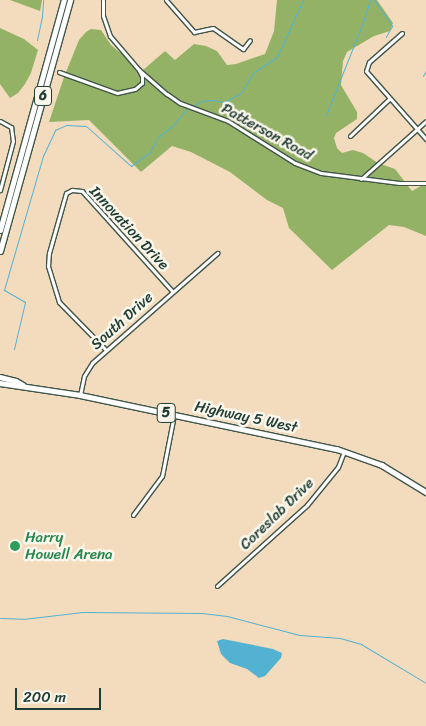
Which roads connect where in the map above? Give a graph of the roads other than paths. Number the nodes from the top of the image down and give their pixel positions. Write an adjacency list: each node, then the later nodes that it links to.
1 (64, 0): 18 (highway, 6)
2 (70, 0): 18 (highway, 6)
3 (103, 0): 7 (street, Patterson Road)
4 (168, 0): 6 (street)
5 (402, 33): 9 (street)
6 (250, 40)
7 (139, 70): 8 (street); 15 (street, Patterson Road)
8 (58, 72)
9 (389, 99): 12 (street); 13 (street)
10 (0, 121): 17 (street)
11 (426, 121): 12 (street)
12 (417, 129): 14 (street); 15 (street)
13 (350, 136)
14 (426, 140)
15 (361, 180): 16 (street, Patterson Road)
16 (425, 181)
17 (0, 190)
18 (14, 191): 19 (highway, 6); 20 (highway, 6)
19 (0, 230)
20 (0, 251)
21 (216, 253): 22 (street, South Drive)
22 (172, 292): 23 (street, South Drive); 23 (street, Innovation Drive)
23 (106, 350): 27 (street, South Drive)
24 (0, 377): 26 (main road, Highway 5 West / 5)
25 (0, 383): 26 (main road, Highway 5 West / 5)
26 (22, 385): 27 (main road, Highway 5 West / 5)
27 (80, 395): 28 (main road, Highway 5 West / 5)
28 (174, 415): 29 (main road, Highway 5 West / 5); 31 (street)
29 (344, 451): 30 (main road, Highway 5 West / 5); 32 (street, Coreslab Drive)
30 (426, 492)
31 (133, 515)
32 (217, 586)

